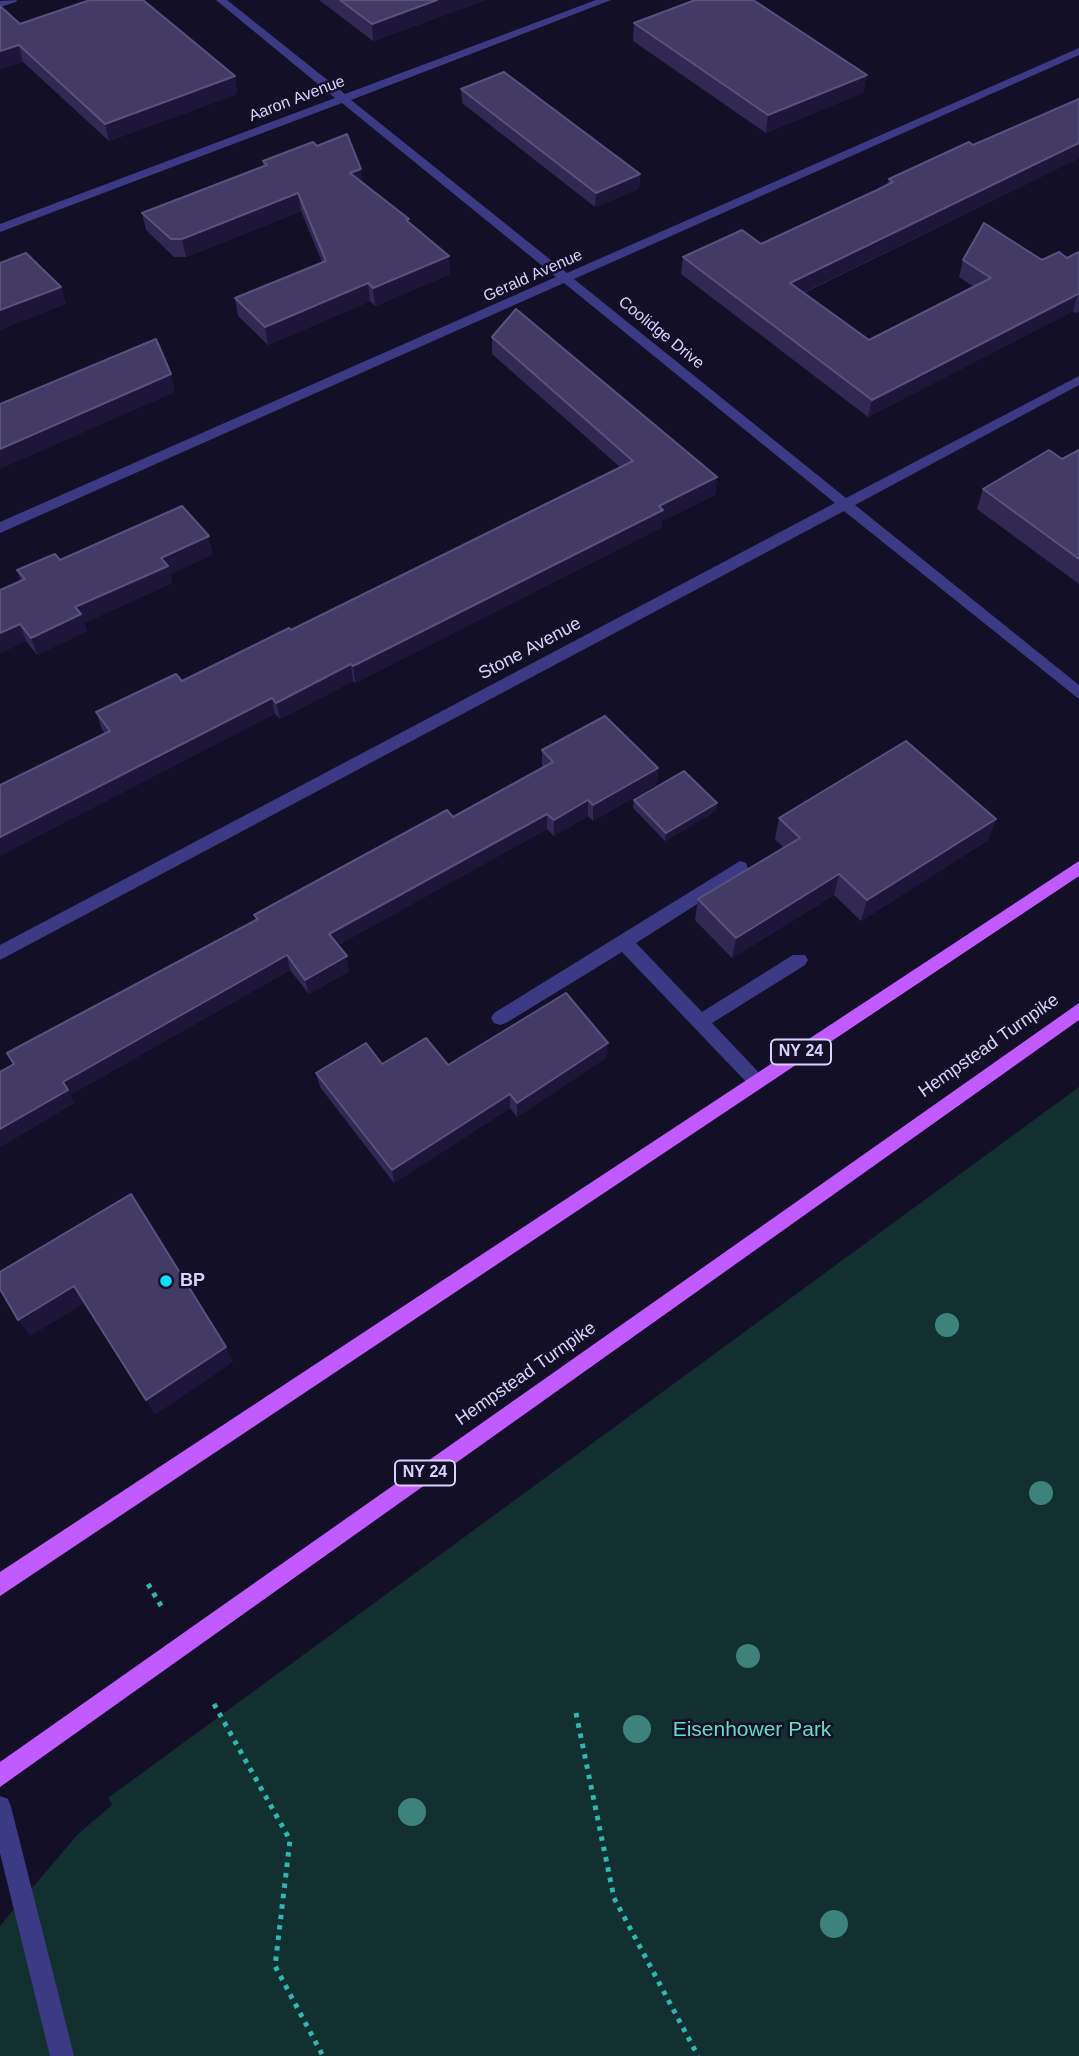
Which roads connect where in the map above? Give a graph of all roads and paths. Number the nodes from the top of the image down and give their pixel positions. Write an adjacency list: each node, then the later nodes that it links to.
1 (12, 0): 4 (street)
2 (221, 0): 6 (street, Coolidge Drive)
3 (606, 0): 6 (street, Aaron Avenue)
4 (0, 4)
5 (1079, 51): 8 (street, Gerald Avenue)
6 (343, 99): 7 (street, Aaron Avenue); 8 (street, Coolidge Drive)
7 (0, 228)
8 (566, 279): 10 (street, Coolidge Drive); 11 (street, Gerald Avenue)
9 (1079, 380): 10 (street, Stone Avenue)
10 (845, 503): 12 (street, Coolidge Drive); 16 (street, Stone Avenue)
11 (0, 528)
12 (1079, 693)
13 (740, 868): 15 (street)
14 (1079, 868): 21 (main road, NY 24)
15 (624, 942): 19 (street); 20 (street)
16 (0, 953)
17 (799, 960): 20 (street)
18 (1079, 1010): 27 (main road, Hempstead Turnpike / NY 24)
19 (500, 1018)
20 (700, 1022): 21 (street)
21 (757, 1082): 23 (main road, NY 24)
22 (148, 1584): 24 (path)
23 (0, 1585)
24 (163, 1609)
25 (214, 1704): 30 (path)
26 (576, 1713): 31 (path)
27 (0, 1776)
28 (0, 1807): 29 (street)
29 (62, 2056)
30 (323, 2056)
31 (698, 2056)

